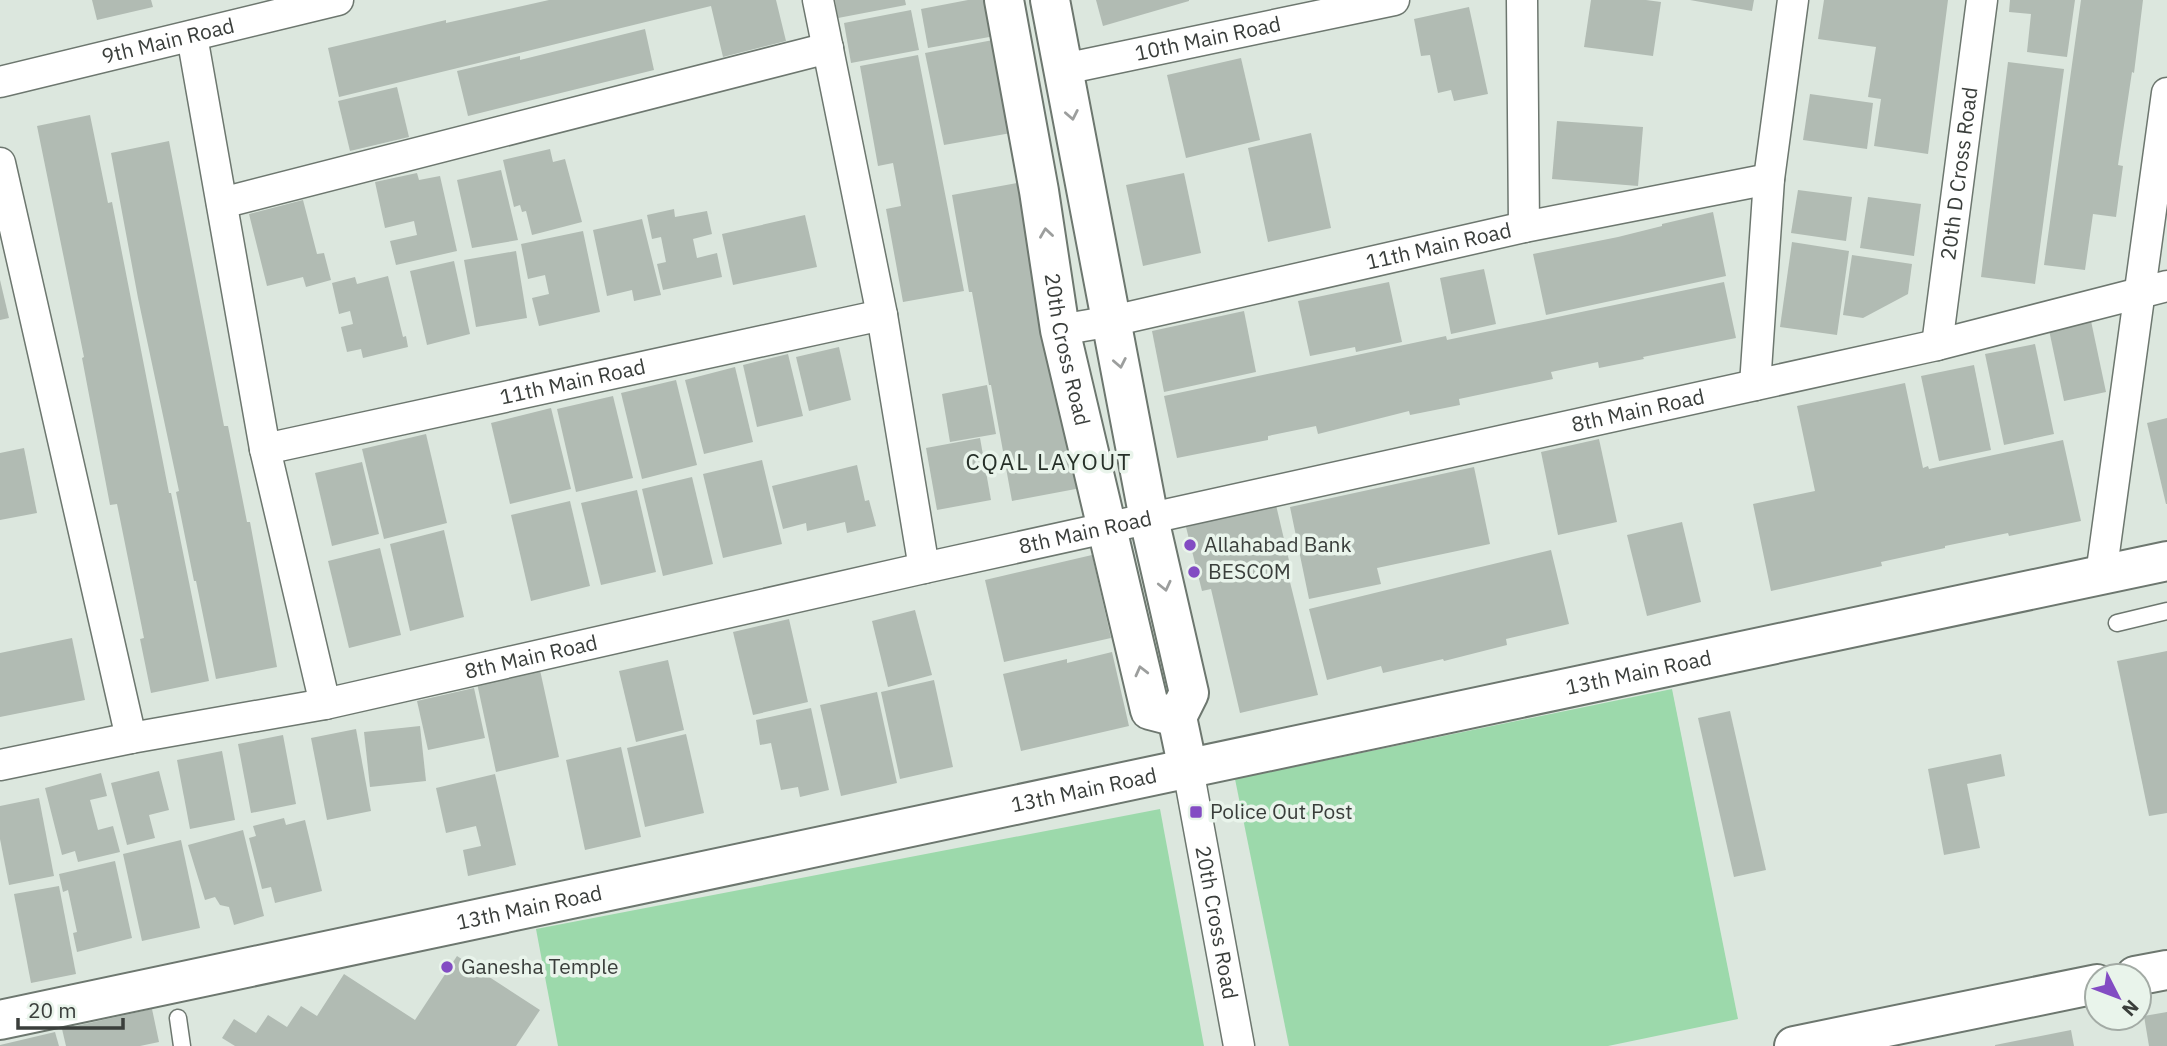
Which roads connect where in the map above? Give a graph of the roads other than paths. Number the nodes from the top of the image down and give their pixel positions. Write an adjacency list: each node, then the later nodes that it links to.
1 (338, 0): 9 (street, 9th Main Road)
2 (818, 0): 10 (street)
3 (1004, 0): 21 (street, 20th Cross Road, one-way to 3)
4 (1050, 0): 11 (street, 20th Cross Road)
5 (1394, 0): 11 (street, 10th Main Road)
6 (1522, 0): 17 (street)
7 (1793, 0): 15 (street)
8 (1982, 0): 22 (street, 20th D Cross Road)
9 (192, 36): 12 (street, 9th Main Road); 16 (street)
10 (828, 48): 16 (street); 19 (street)
11 (1064, 69): 20 (street, 20th Cross Road, one-way to 20)
12 (0, 82)
13 (2167, 93): 18 (street)
14 (0, 163): 34 (street)
15 (1769, 178): 17 (street, 11th Main Road); 23 (street)
16 (222, 203): 24 (street)
17 (1524, 227): 20 (street, 11th Main Road)
18 (2154, 289): 22 (street, 8th Main Road); 29 (street)
19 (882, 315): 24 (street, 11th Main Road); 28 (street)
20 (1112, 321): 21 (street, 11th Main Road); 25 (street, 20th Cross Road, one-way to 25)
21 (1060, 330): 26 (street, 20th Cross Road)
22 (1937, 345): 23 (street, 8th Main Road)
23 (1755, 385): 25 (street, 8th Main Road)
24 (265, 449): 32 (street)
25 (1149, 519): 26 (street, 8th Main Road); 33 (street, 20th Cross Road, one-way to 33)
26 (1106, 529): 28 (street, 8th Main Road); 33 (street, 20th Cross Road, one-way to 26)
27 (2167, 561): 29 (street, 13th Main Road)
28 (924, 568): 32 (street, 8th Main Road)
29 (2101, 575): 36 (street, 13th Main Road)
30 (2167, 611): 31 (lane)
31 (2117, 623)
32 (325, 705): 34 (street, 8th Main Road)
33 (1177, 717): 36 (street, 20th Cross Road)
34 (131, 738): 35 (street, 8th Main Road)
35 (0, 765)
36 (1188, 769): 39 (street, 13th Main Road); 41 (street, 20th Cross Road)
37 (2083, 987): 42 (street)
38 (178, 1018): 40 (lane)
39 (0, 1020)
40 (182, 1046)
41 (1239, 1046)
42 (1794, 1046)

